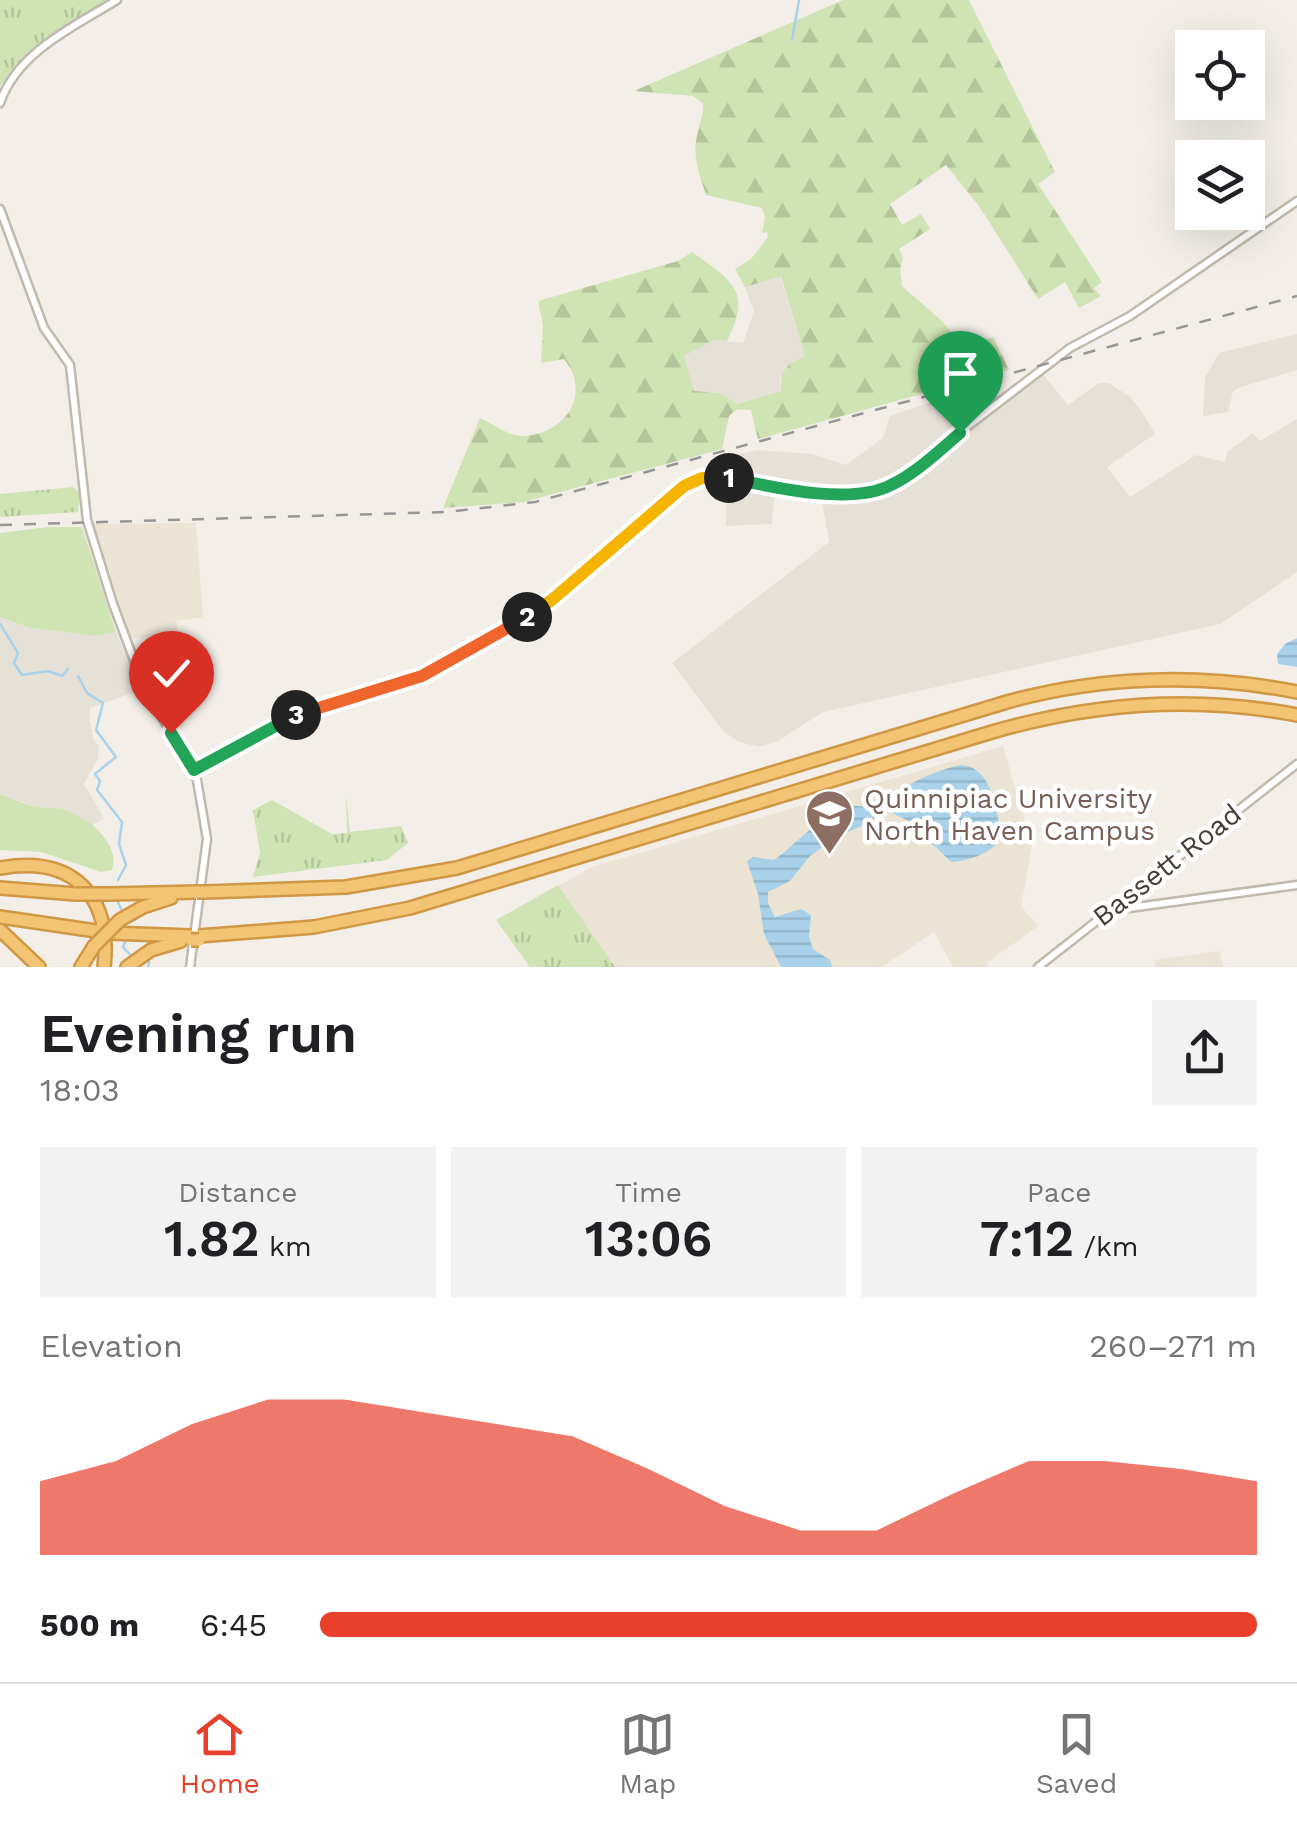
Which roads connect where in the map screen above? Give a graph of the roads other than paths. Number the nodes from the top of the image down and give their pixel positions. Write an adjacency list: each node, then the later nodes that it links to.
1 (118, 0): 2 (street)
2 (0, 103)
3 (1297, 201): 8 (street)
4 (0, 208): 8 (street)
5 (1297, 692): 12 (highway)
6 (1297, 715): 16 (highway)
7 (1297, 764): 13 (street, Bassett Road)
8 (194, 770): 21 (street)
9 (0, 868): 19 (highway)
10 (1297, 885): 13 (street)
11 (0, 888): 12 (highway, bridge)
12 (199, 892): 18 (highway, bridge)
13 (1120, 904): 22 (street, Bassett Road)
14 (0, 917): 16 (highway)
15 (0, 930): 17 (highway)
16 (198, 937): 20 (highway)
17 (39, 967)
18 (82, 967)
19 (104, 967)
20 (127, 967)
21 (190, 967)
22 (1038, 967)

